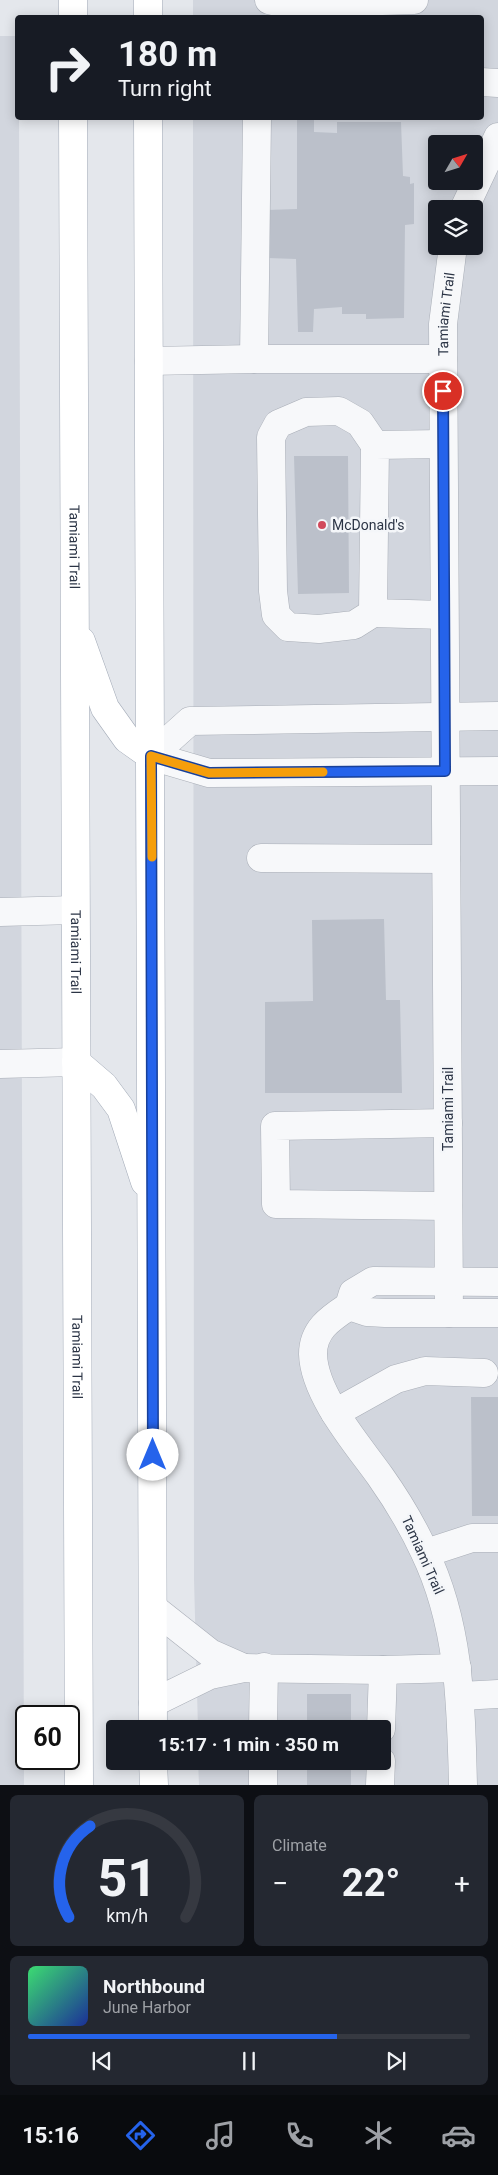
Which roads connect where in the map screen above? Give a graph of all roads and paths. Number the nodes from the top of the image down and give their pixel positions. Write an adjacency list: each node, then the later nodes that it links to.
1 (73, 0): 5 (main road)
2 (148, 0): 6 (main road)
3 (269, 0): 4 (street)
4 (414, 0)
5 (73, 15)
6 (148, 15)
7 (484, 82): 8 (street)
8 (498, 83)
9 (73, 120): 22 (main road, Tamiami Trail)
10 (148, 120): 17 (main road)
11 (257, 120): 15 (street)
12 (498, 137): 13 (street)
13 (468, 200)
14 (452, 255): 16 (street, Tamiami Trail)
15 (254, 359): 16 (street); 17 (street)
16 (443, 359): 18 (street, Tamiami Trail)
17 (149, 361): 25 (main road)
18 (443, 444): 19 (street); 21 (street, Tamiami Trail)
19 (376, 445): 20 (street); 20 (street)
20 (373, 613): 21 (street)
21 (444, 615): 24 (street, Tamiami Trail)
22 (74, 621): 25 (main road); 30 (main road, Tamiami Trail)
23 (498, 716): 24 (street)
24 (445, 717): 25 (street); 26 (street, Tamiami Trail)
25 (151, 756): 26 (street); 35 (main road)
26 (445, 771): 27 (street); 29 (street, Tamiami Trail)
27 (498, 771)
28 (261, 858): 29 (street)
29 (446, 860): 34 (street, Tamiami Trail)
30 (75, 910): 31 (street); 32 (main road, Tamiami Trail)
31 (0, 912)
32 (76, 1062): 33 (street); 35 (main road); 58 (main road, Tamiami Trail)
33 (0, 1064)
34 (448, 1123): 36 (street, Tamiami Trail); 36 (street)
35 (152, 1205): 46 (main road)
36 (448, 1206): 37 (street, Tamiami Trail)
37 (449, 1282): 38 (street); 39 (street, Tamiami Trail); 40 (street, Tamiami Trail)
38 (498, 1282)
39 (349, 1306): 40 (street); 43 (street, Tamiami Trail)
40 (449, 1313): 41 (street)
41 (498, 1313)
42 (484, 1373): 43 (street)
43 (335, 1413): 45 (street, Tamiami Trail)
44 (498, 1538): 45 (street)
45 (426, 1553): 48 (street, Tamiami Trail)
46 (153, 1608): 47 (street); 52 (main road)
47 (254, 1668): 49 (street); 52 (street); 53 (street)
48 (457, 1668): 49 (street); 51 (street, Tamiami Trail)
49 (383, 1670): 54 (street)
50 (498, 1694): 51 (street)
51 (461, 1696): 62 (street, Tamiami Trail)
52 (153, 1716)
53 (262, 1720)
54 (381, 1720)
55 (154, 1770): 59 (main road)
56 (263, 1770): 60 (street)
57 (381, 1770): 61 (street)
58 (79, 1785)
59 (154, 1785)
60 (263, 1785)
61 (380, 1785)
62 (463, 1785)

